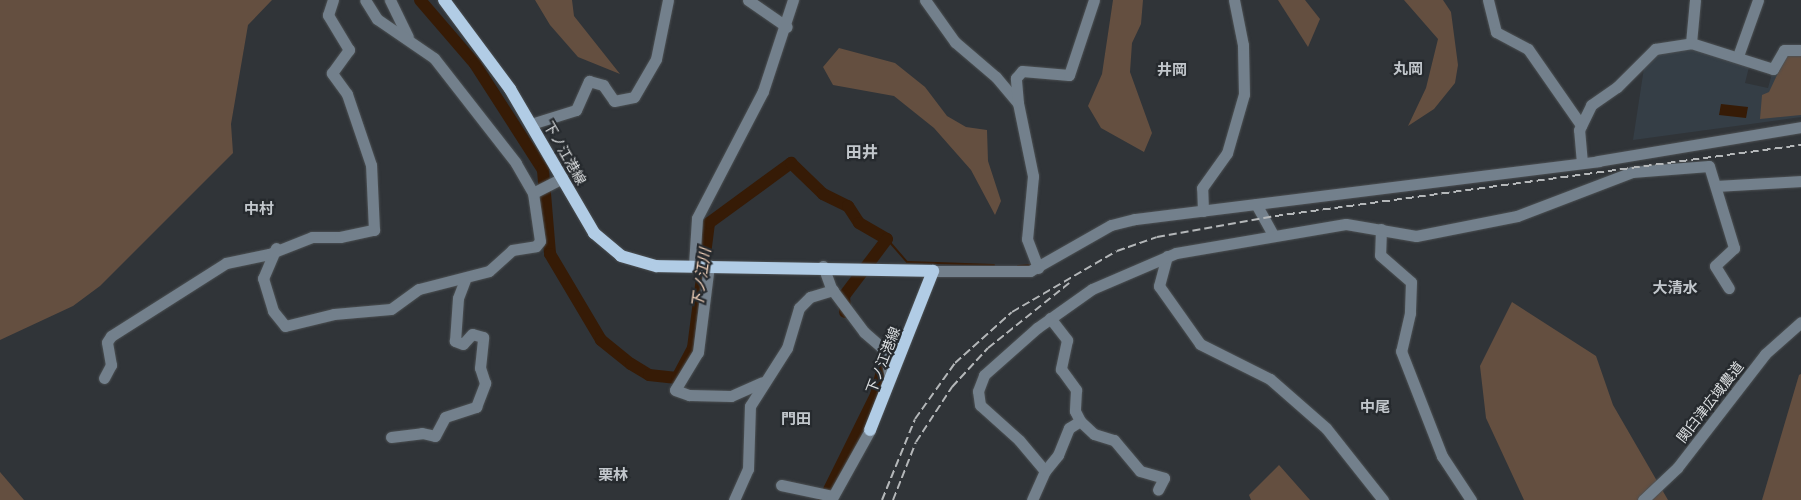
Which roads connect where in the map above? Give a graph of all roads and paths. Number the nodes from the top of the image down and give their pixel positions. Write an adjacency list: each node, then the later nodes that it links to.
1 (333, 0): 34 (street)
2 (365, 0): 15 (street)
3 (390, 0): 15 (street)
4 (444, 0): 20 (main road, 下ノ江港線)
5 (668, 0): 20 (street)
6 (748, 0): 14 (street)
7 (793, 0): 14 (street)
8 (925, 0): 19 (street)
9 (1094, 0): 19 (street)
10 (1234, 0): 31 (street)
11 (1488, 0): 21 (street)
12 (1695, 0): 16 (street)
13 (1758, 0): 18 (street)
14 (787, 27): 36 (street)
15 (409, 39): 29 (street)
16 (1691, 43): 18 (street); 21 (street)
17 (1801, 50): 18 (street)
18 (1738, 56)
19 (1018, 103): 38 (street)
20 (531, 124): 26 (main road, 下ノ江港線)
21 (1581, 125): 24 (street)
22 (1801, 127): 23 (street)
23 (1621, 158): 24 (street); 25 (street)
24 (1582, 163): 30 (street)
25 (1622, 175): 28 (street); 32 (street)
26 (558, 180): 29 (street); 36 (main road, 下ノ江港線)
27 (1801, 181): 28 (street)
28 (1718, 186): 42 (street)
29 (534, 192): 41 (street)
30 (1256, 204): 31 (street); 33 (street)
31 (1202, 211): 38 (street)
32 (1381, 229): 33 (street); 59 (street)
33 (1273, 235): 35 (street)
34 (276, 248): 41 (street); 47 (street)
35 (1167, 256): 44 (street); 58 (street)
36 (694, 265): 37 (main road, 下ノ江港線)
37 (709, 265): 39 (main road); 46 (street)
38 (1037, 265): 40 (street)
39 (823, 266): 40 (main road); 43 (street)
40 (933, 271): 48 (main road, 下ノ江港線)
41 (465, 280): 51 (street)
42 (1729, 288)
43 (840, 297): 46 (street); 48 (street)
44 (1050, 318): 49 (street); 52 (street)
45 (1801, 322): 60 (street, 関臼津広域農道)
46 (770, 377): 56 (street)
47 (104, 378)
48 (889, 385): 50 (main road, 下ノ江港線)
49 (1080, 421): 52 (street); 54 (street)
50 (870, 430): 55 (street)
51 (391, 437)
52 (1044, 471): 57 (street)
53 (781, 486): 55 (street)
54 (1158, 490)
55 (829, 496)
56 (734, 500)
57 (1032, 500)
58 (1383, 500)
59 (1471, 500)
60 (1643, 500)

